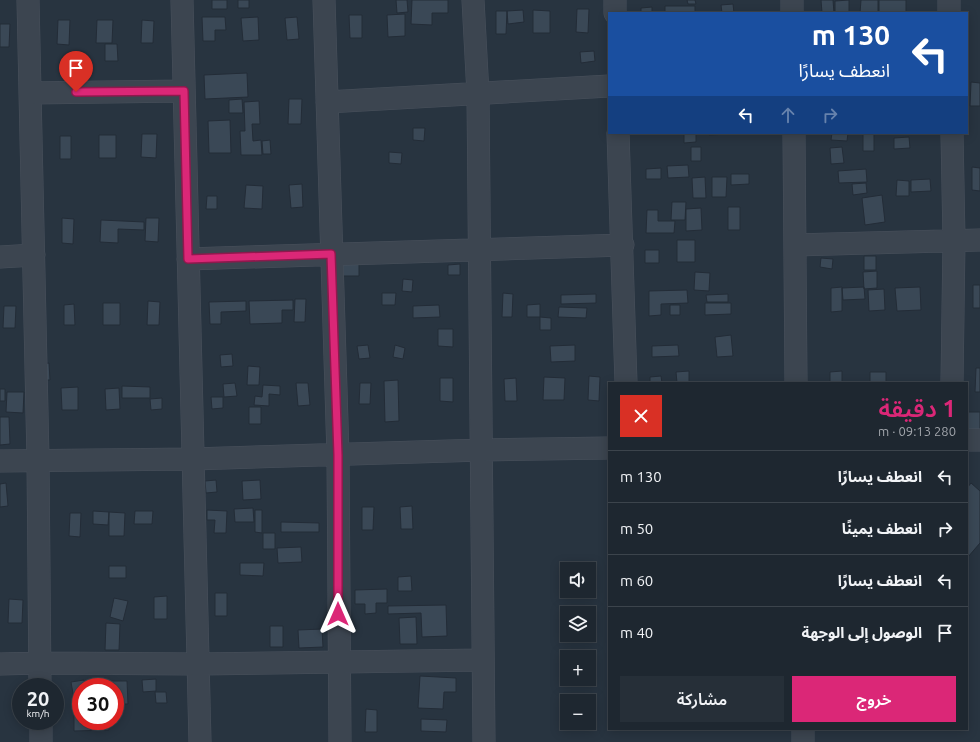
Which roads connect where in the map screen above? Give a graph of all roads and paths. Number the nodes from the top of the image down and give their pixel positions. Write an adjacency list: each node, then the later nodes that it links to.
1 (28, 0): 13 (street)
2 (182, 0): 12 (street)
3 (324, 0): 15 (street)
4 (473, 0): 14 (street)
5 (615, 0): 8 (street)
6 (792, 0): 9 (street)
7 (949, 0): 10 (street)
8 (615, 12)
9 (792, 12)
10 (949, 12)
11 (608, 86): 14 (street)
12 (184, 91): 13 (street); 27 (street)
13 (30, 93): 25 (street)
14 (478, 94): 15 (street); 23 (street)
15 (327, 102): 24 (street)
16 (618, 134): 21 (street)
17 (794, 134): 22 (street)
18 (952, 134): 19 (street)
19 (954, 240): 20 (street); 22 (street); 30 (street)
20 (980, 240)
21 (623, 245): 23 (street); 28 (street)
22 (795, 245): 29 (street)
23 (480, 250): 24 (street); 34 (street)
24 (331, 254): 27 (street); 35 (street)
25 (34, 255): 26 (street); 36 (street)
26 (0, 257)
27 (188, 259): 37 (street)
28 (626, 382)
29 (796, 382)
30 (952, 382)
31 (968, 440): 32 (street)
32 (980, 440)
33 (608, 448): 34 (street)
34 (482, 450): 35 (street); 39 (street)
35 (338, 455): 37 (street); 40 (street)
36 (38, 459): 37 (street); 38 (street); 41 (street)
37 (193, 459): 43 (street)
38 (0, 461)
39 (482, 660): 40 (street); 50 (street)
40 (338, 662): 43 (street); 49 (street)
41 (39, 663): 42 (street); 43 (street); 44 (street)
42 (0, 664)
43 (199, 664): 48 (street)
44 (40, 678)
45 (41, 730): 47 (street)
46 (803, 730): 51 (street)
47 (41, 742)
48 (200, 742)
49 (340, 742)
50 (484, 742)
51 (803, 742)

